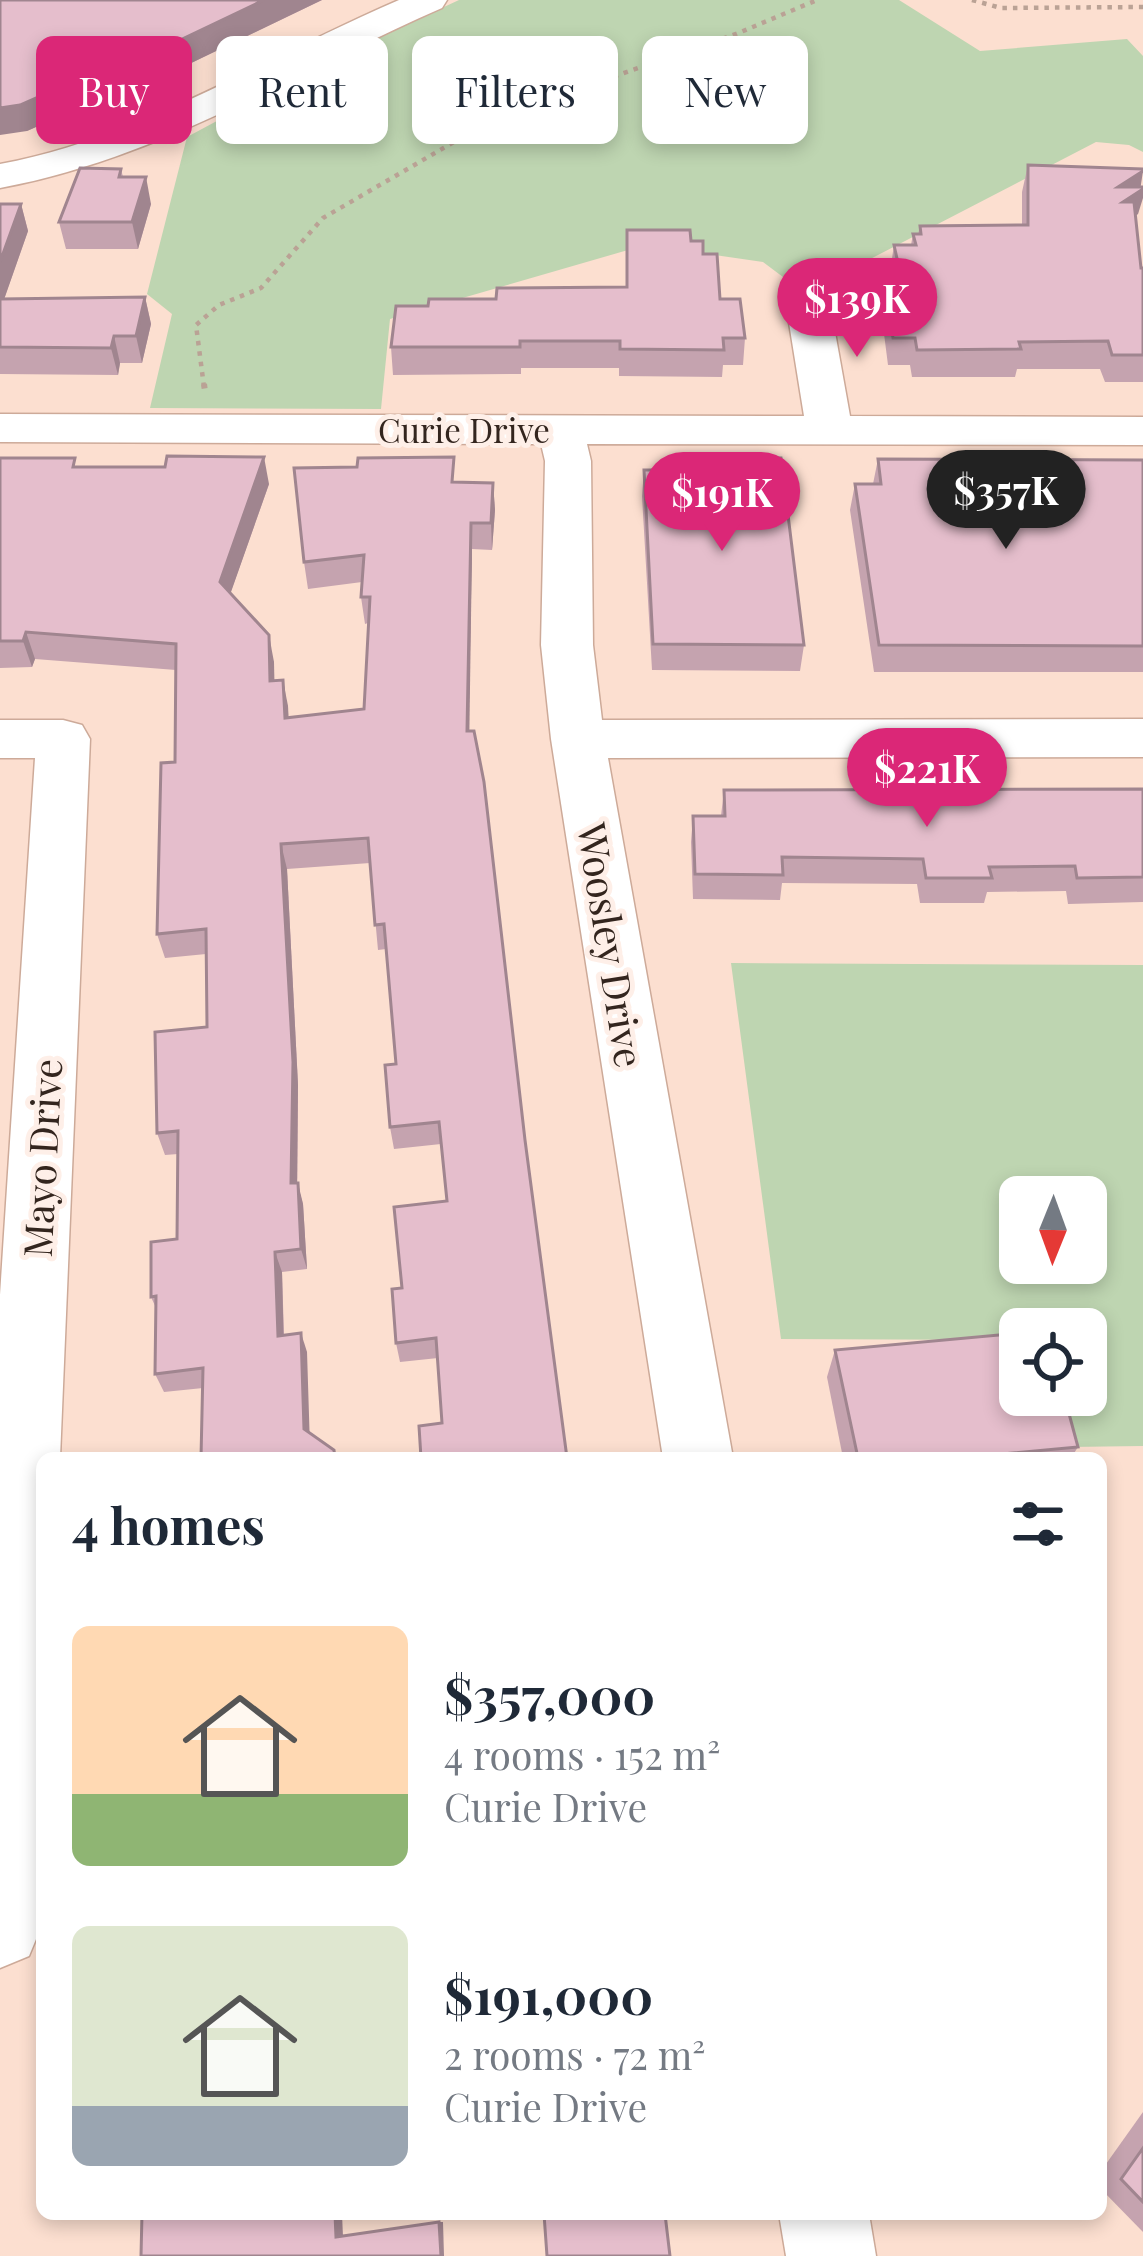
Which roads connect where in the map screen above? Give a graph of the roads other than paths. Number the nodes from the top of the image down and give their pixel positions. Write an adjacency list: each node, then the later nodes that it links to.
1 (429, 0): 2 (street)
2 (0, 176)
3 (808, 304): 6 (street)
4 (0, 428): 5 (street, Curie Drive)
5 (561, 430): 6 (street, Curie Drive); 10 (street, Woosley Drive)
6 (829, 430): 7 (street, Curie Drive)
7 (1143, 431)
8 (1143, 738): 10 (street)
9 (0, 739): 12 (street, Mayo Drive)
10 (578, 739): 11 (street, Woosley Drive)
11 (697, 1452)
12 (0, 1927)
13 (825, 2220): 14 (street)
14 (831, 2256)

